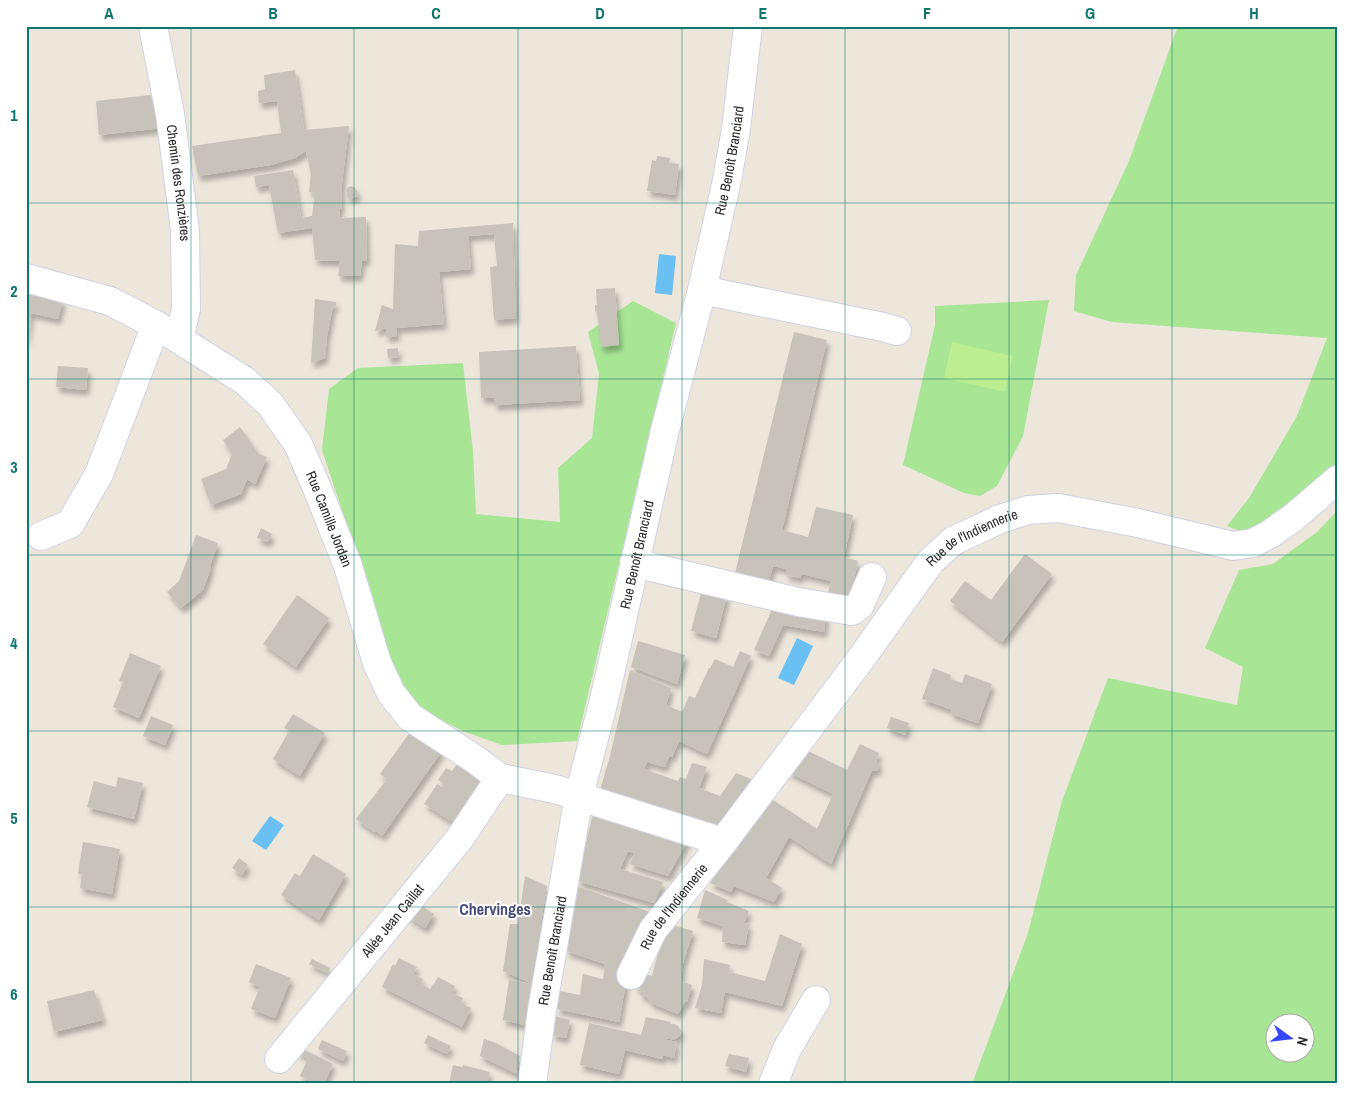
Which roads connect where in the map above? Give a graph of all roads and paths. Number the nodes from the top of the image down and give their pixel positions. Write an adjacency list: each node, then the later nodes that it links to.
1 (153, 26): 7 (street, Chemin des Ronzières)
2 (748, 26): 4 (street, Rue Benoît Branciard)
3 (26, 278): 5 (street, Rue Camille Jordan)
4 (702, 290): 6 (street); 10 (street, Rue Benoît Branciard)
5 (156, 325): 7 (street, Rue Camille Jordan); 9 (street)
6 (897, 331)
7 (179, 340): 12 (street, Rue Camille Jordan)
8 (1337, 480): 14 (street, Rue de l'Indiennerie)
9 (41, 536)
10 (634, 563): 11 (street); 13 (street, Rue Benoît Branciard)
11 (872, 577)
12 (500, 778): 13 (street, Rue Camille Jordan); 17 (street, Allée Jean Caillat)
13 (579, 796): 14 (street); 18 (street, Rue Benoît Branciard)
14 (723, 842): 15 (street, Rue de l'Indiennerie)
15 (631, 975)
16 (816, 1000): 19 (street)
17 (279, 1059)
18 (537, 1083)
19 (773, 1084)

